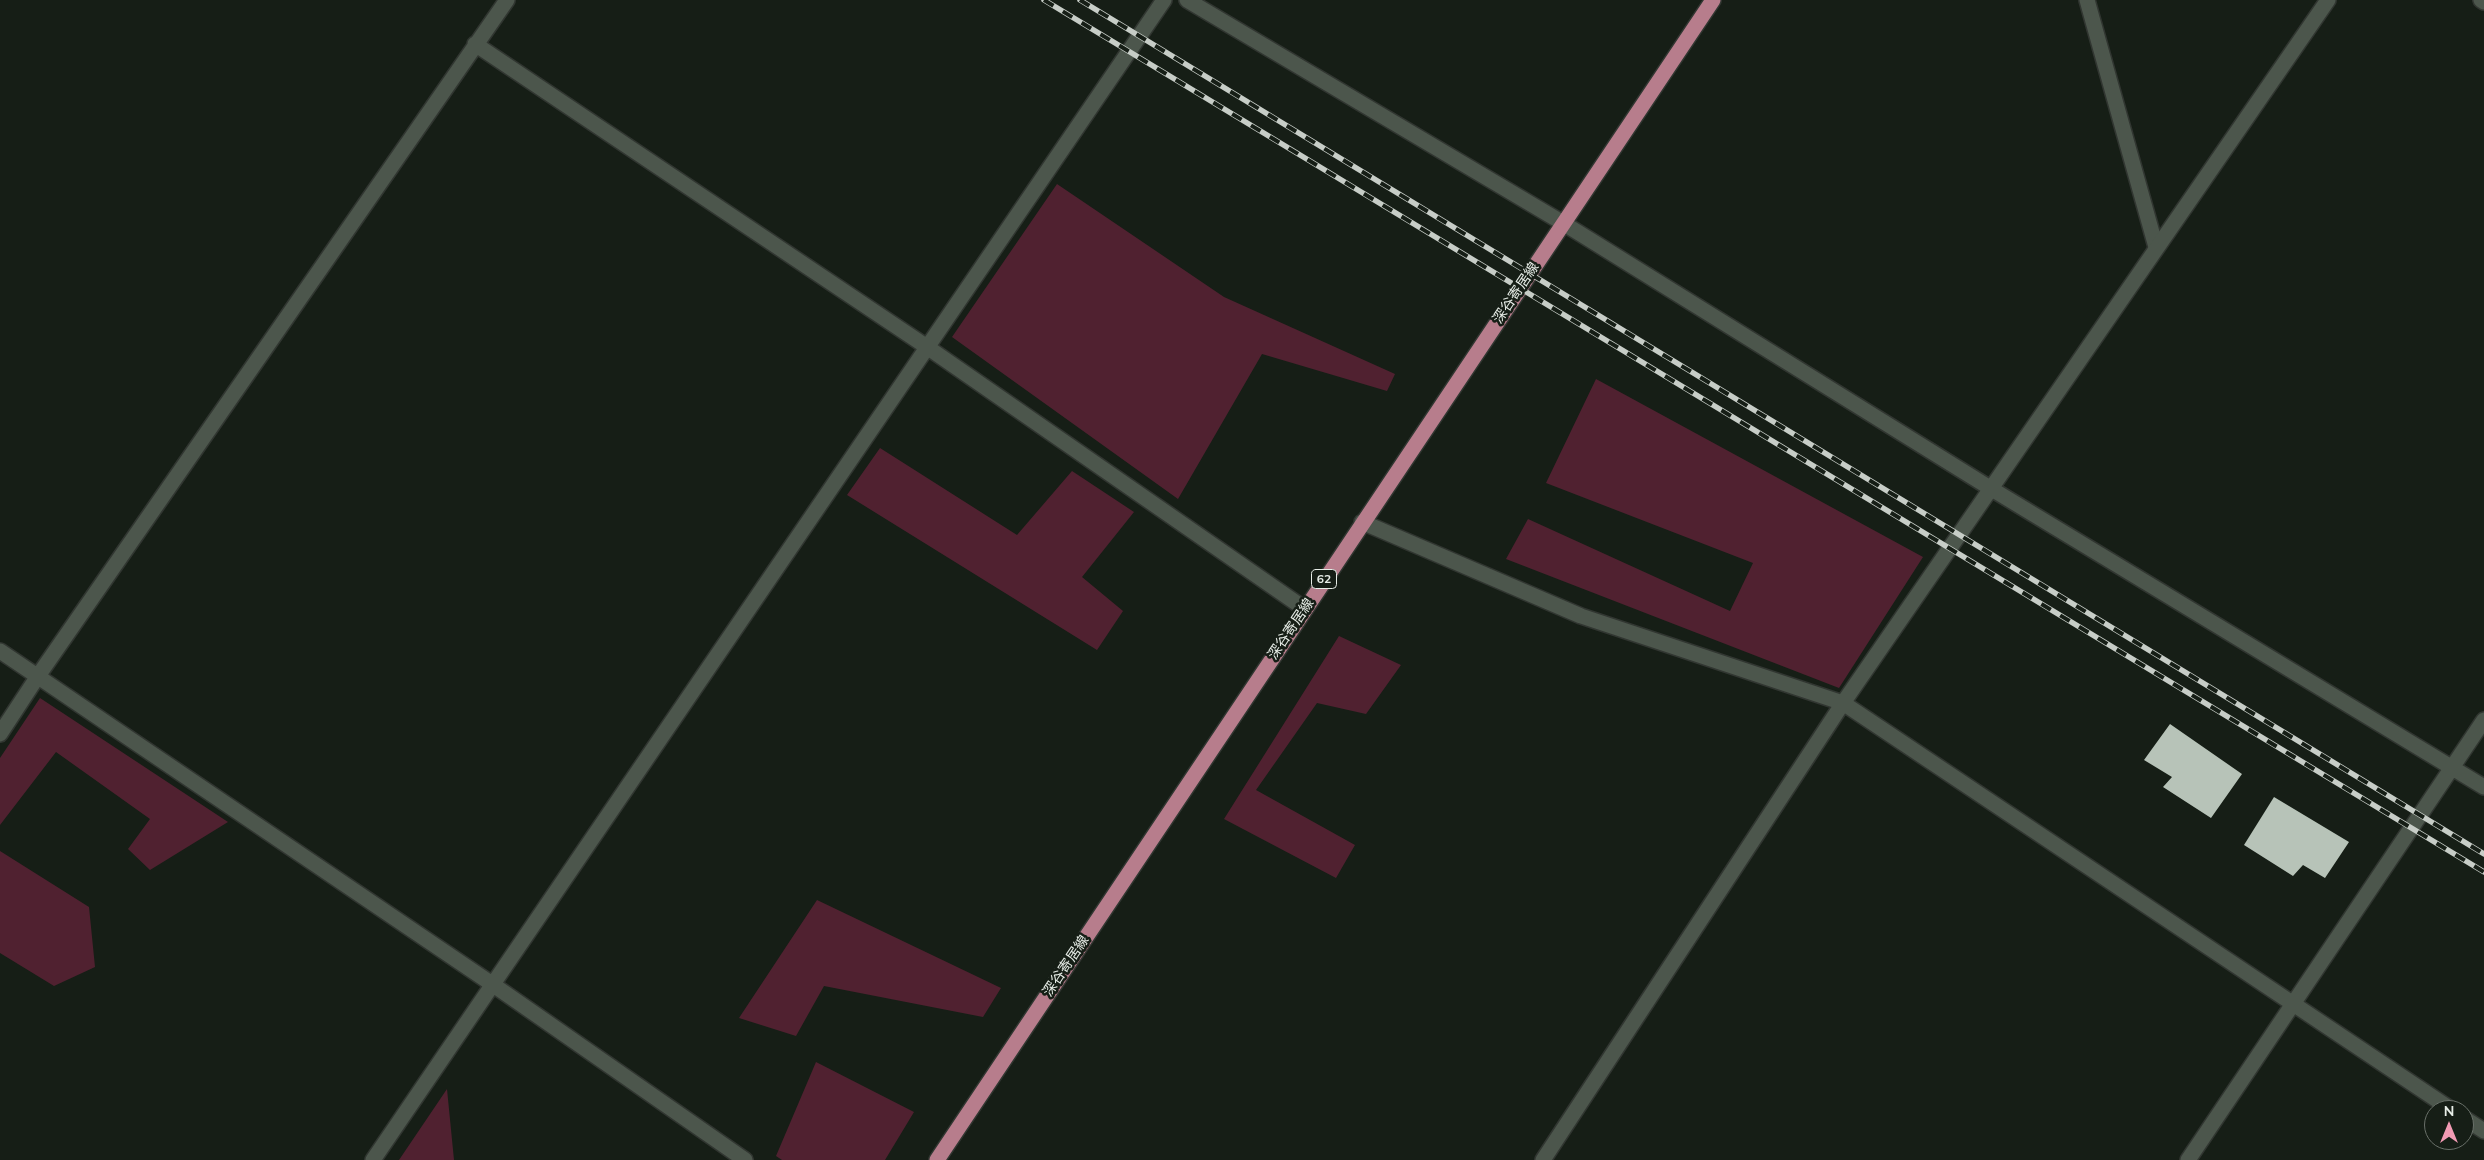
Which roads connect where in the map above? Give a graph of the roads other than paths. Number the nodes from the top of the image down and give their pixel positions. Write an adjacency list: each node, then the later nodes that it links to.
1 (507, 0): 7 (street)
2 (1164, 0): 10 (street)
3 (1187, 0): 8 (street)
4 (1713, 0): 8 (main road, 深谷寄居線 / 62)
5 (2087, 0): 9 (street)
6 (2328, 0): 9 (street)
7 (476, 44): 10 (street); 15 (street)
8 (1563, 223): 11 (street); 12 (main road, 深谷寄居線 / 62)
9 (2156, 247): 11 (street)
10 (927, 347): 13 (street); 21 (street)
11 (1990, 488): 16 (street); 19 (street)
12 (1362, 522): 13 (main road, 深谷寄居線 / 62); 16 (street)
13 (1305, 609): 26 (main road, 深谷寄居線 / 62)
14 (0, 651): 15 (street)
15 (38, 676): 18 (street); 21 (street)
16 (1843, 703): 22 (street); 27 (street)
17 (2484, 720): 19 (street)
18 (0, 734)
19 (2452, 768): 20 (street); 22 (street)
20 (2484, 788)
21 (492, 984): 24 (street); 25 (street)
22 (2294, 1002): 23 (street); 28 (street)
23 (2437, 1100)
24 (373, 1160)
25 (745, 1160)
26 (937, 1160)
27 (1543, 1160)
28 (2188, 1160)

